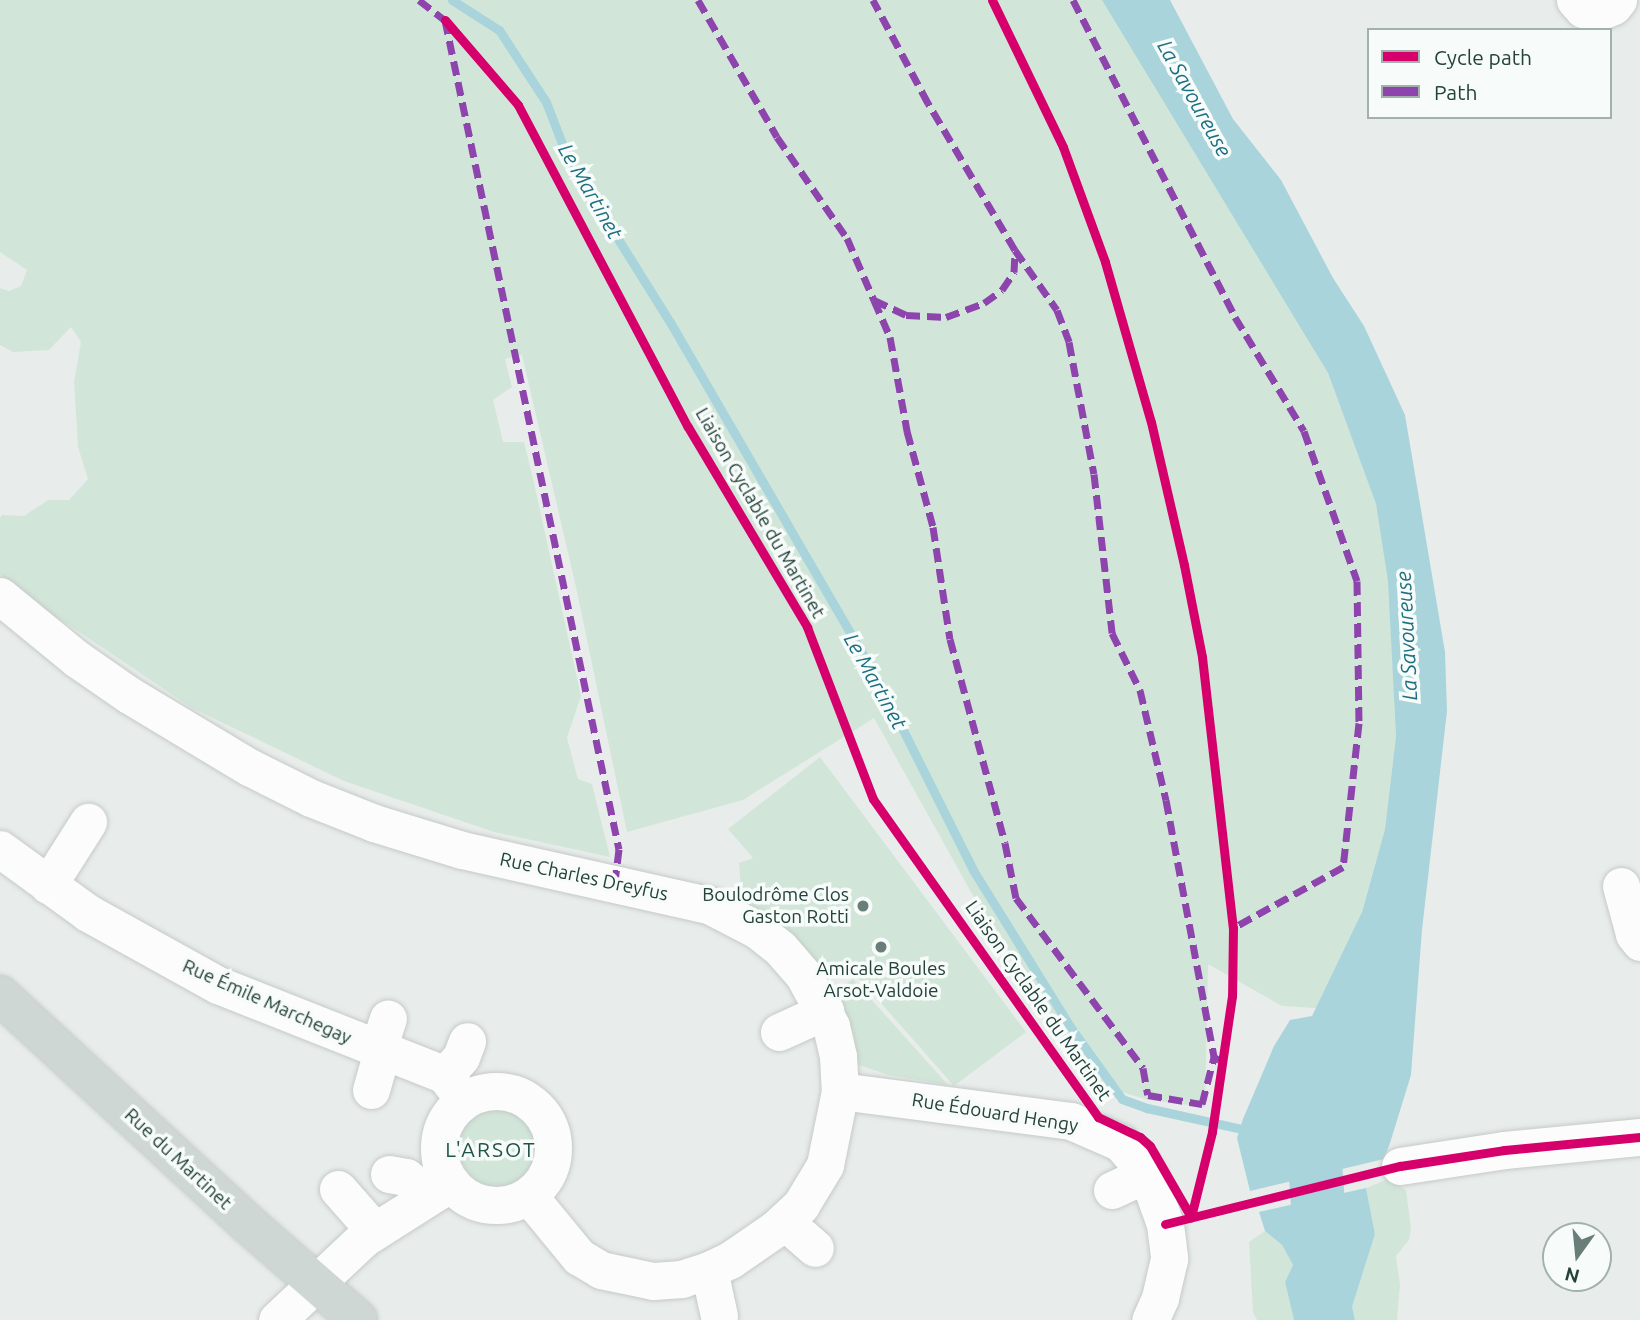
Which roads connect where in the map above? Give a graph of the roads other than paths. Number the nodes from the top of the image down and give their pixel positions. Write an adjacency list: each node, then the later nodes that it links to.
1 (1575, 0): 2 (street)
2 (1618, 0)
3 (0, 596): 10 (street, Rue Charles Dreyfus)
4 (88, 822): 6 (street)
5 (0, 849): 6 (street, Rue Émile Marchegay)
6 (48, 885): 12 (street, Rue Émile Marchegay)
7 (1621, 886): 8 (street)
8 (1640, 942)
9 (0, 995): 29 (main road, Rue du Martinet)
10 (825, 1011): 11 (street); 16 (street, Rue Charles Dreyfus)
11 (779, 1032)
12 (383, 1040): 14 (street, Rue Émile Marchegay); 15 (street)
13 (467, 1041): 14 (street)
14 (455, 1087): 22 (street); 24 (street)
15 (371, 1090)
16 (840, 1091): 20 (street, Rue Édouard Hengy); 25 (street, Rue Charles Dreyfus)
17 (1640, 1137): 18 (street)
18 (1400, 1166)
19 (388, 1174): 22 (street)
20 (1147, 1174): 23 (street); 33 (street, Rue Édouard Hengy)
21 (338, 1189): 26 (street)
22 (440, 1189): 24 (street); 26 (street)
23 (1112, 1190)
24 (528, 1195): 28 (street, Rue Charles Dreyfus)
25 (784, 1221): 27 (street); 28 (street, Rue Charles Dreyfus)
26 (379, 1238): 29 (street)
27 (814, 1248)
28 (709, 1270): 30 (street)
29 (317, 1284): 31 (street); 32 (main road, Rue du Martinet)
30 (719, 1316)
31 (277, 1320)
32 (358, 1320)
33 (1150, 1320)

